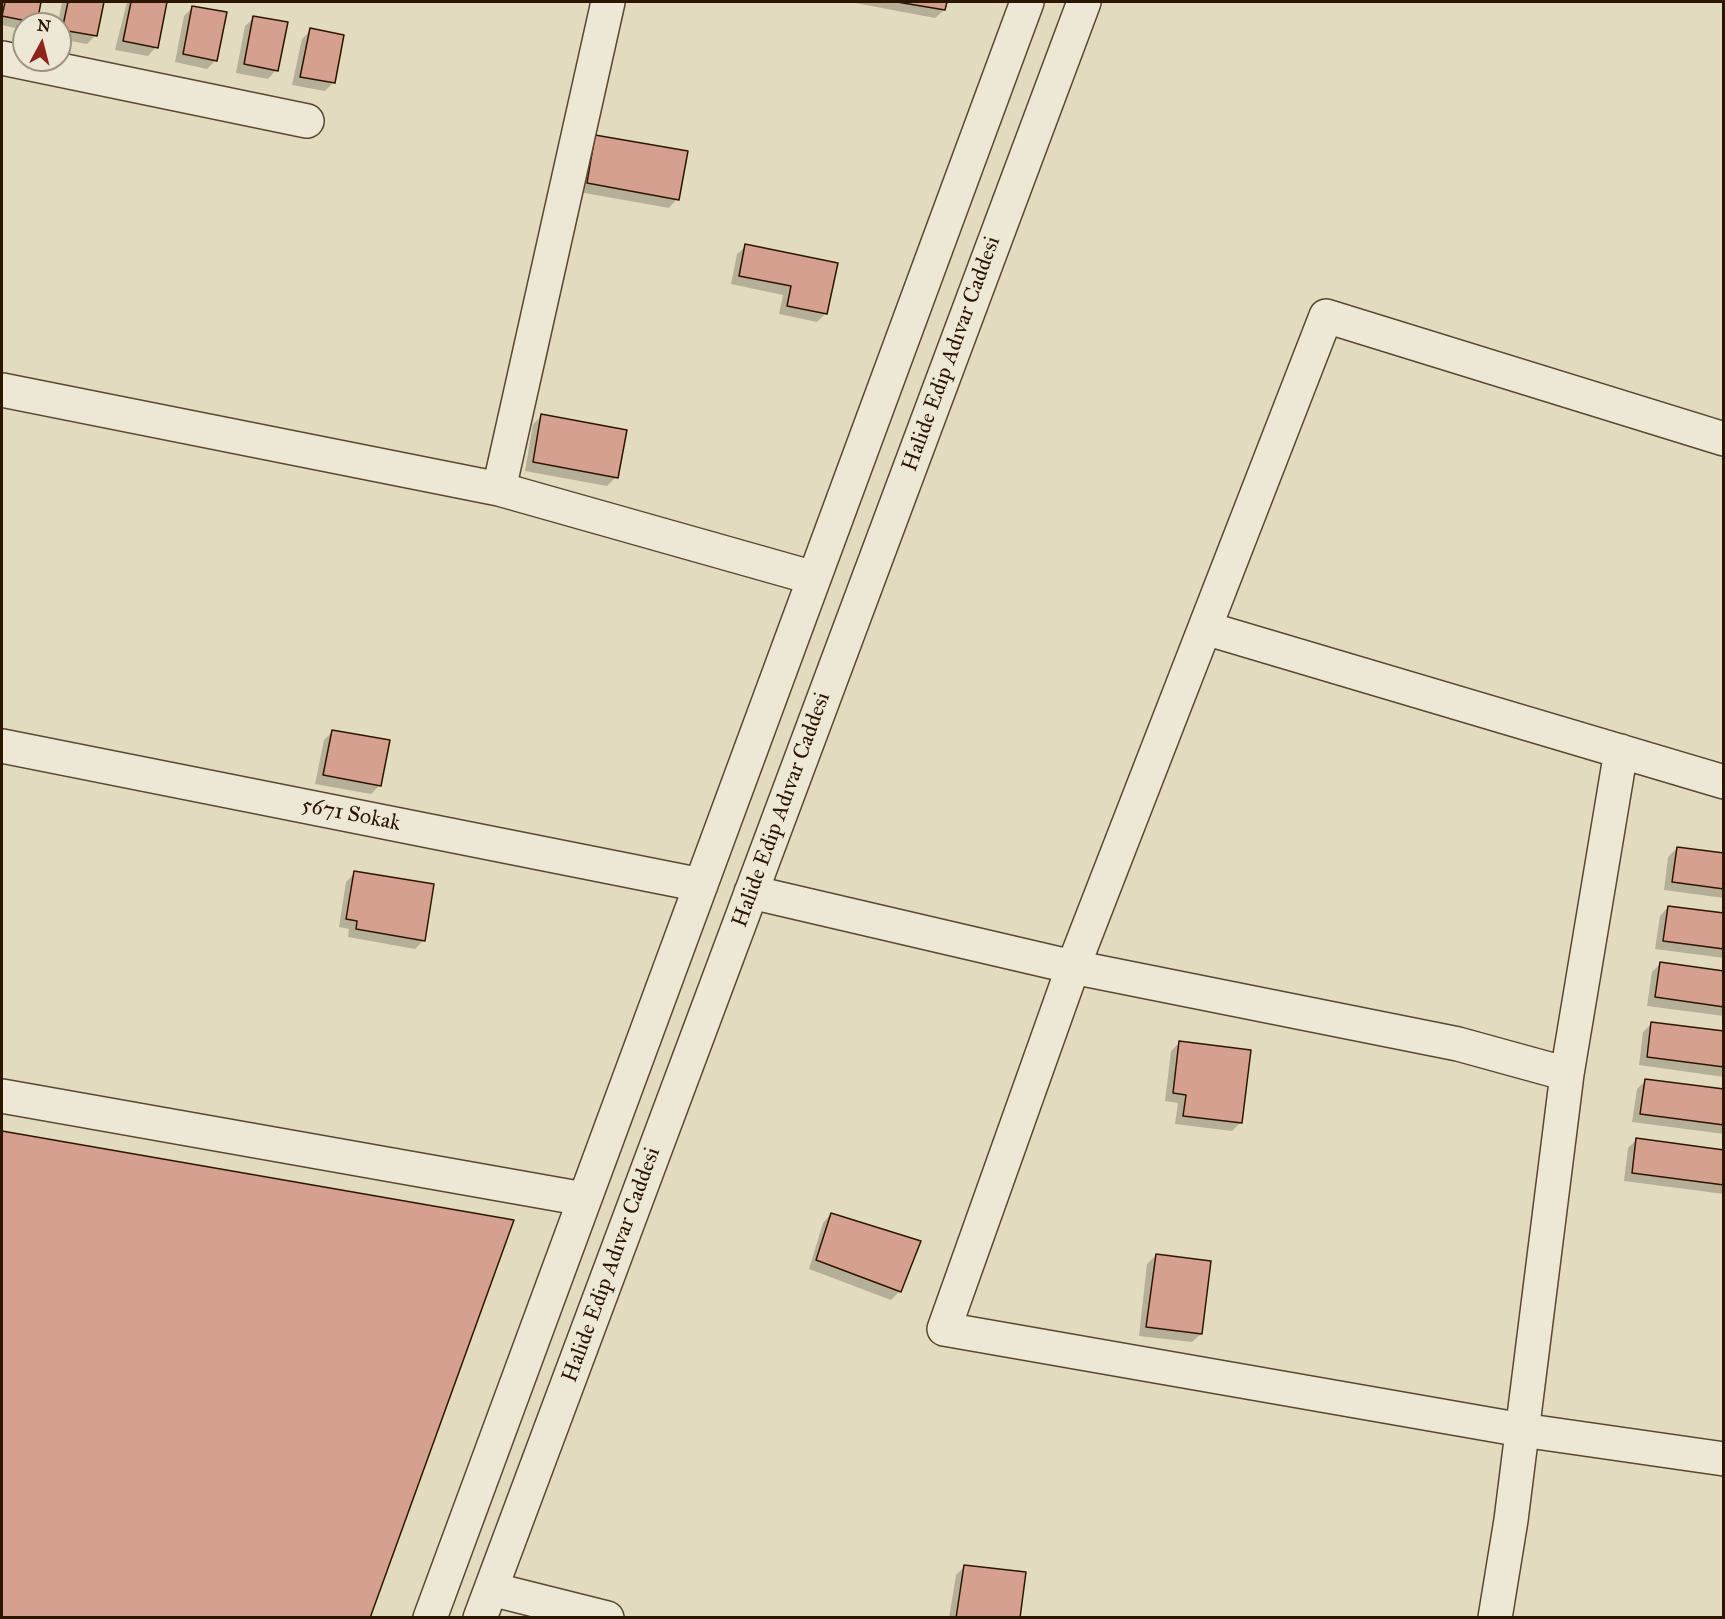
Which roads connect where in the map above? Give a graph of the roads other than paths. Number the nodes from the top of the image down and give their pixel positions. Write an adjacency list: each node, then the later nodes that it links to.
1 (608, 2): 8 (street)
2 (1027, 2): 9 (street)
3 (1084, 2): 15 (street, Halide Edip Adıvar Caddesi)
4 (2, 58): 5 (street)
5 (307, 121)
6 (2, 390): 8 (street)
7 (1724, 439): 10 (street)
8 (499, 489): 9 (street)
9 (814, 578): 14 (street)
10 (1204, 628): 12 (street); 16 (street)
11 (2, 746): 14 (street, 5671 Sokak)
12 (1621, 752): 13 (street); 17 (street)
13 (1724, 782)
14 (701, 885): 19 (street)
15 (751, 892): 16 (street); 22 (street, Halide Edip Adıvar Caddesi)
16 (1073, 967): 17 (street); 20 (street)
17 (1567, 1074): 20 (street)
18 (2, 1096): 19 (street)
19 (584, 1199): 23 (street)
20 (1522, 1430): 21 (street); 25 (street)
21 (1724, 1459)
22 (485, 1603): 24 (street)
23 (430, 1617)
24 (607, 1617)
25 (1496, 1617)

